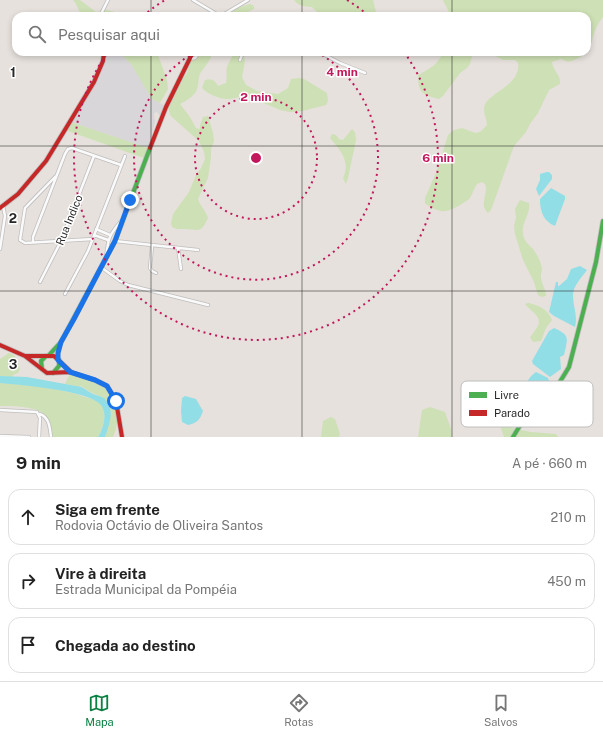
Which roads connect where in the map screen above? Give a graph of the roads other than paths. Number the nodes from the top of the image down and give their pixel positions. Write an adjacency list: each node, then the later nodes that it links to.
1 (108, 0): 4 (street)
2 (193, 0): 5 (street)
3 (248, 0): 6 (street)
4 (102, 12)
5 (214, 12)
6 (228, 12)
7 (104, 56): 18 (street)
8 (196, 56): 11 (street)
9 (242, 56): 12 (street)
10 (327, 56): 13 (street)
11 (189, 58): 19 (street)
12 (240, 60)
13 (365, 73)
14 (94, 156): 16 (street); 17 (street); 26 (street, Rua Indico)
15 (125, 156): 16 (street)
16 (121, 165): 21 (street)
17 (57, 174): 29 (street); 29 (street)
18 (2, 207): 28 (street)
19 (124, 218): 23 (street); 27 (street)
20 (603, 221): 49 (street)
21 (96, 229): 22 (street); 23 (street)
22 (94, 235): 24 (street); 25 (street)
23 (110, 235): 25 (street)
24 (93, 239): 26 (street); 39 (street)
25 (108, 240): 34 (street)
26 (61, 241): 29 (street); 38 (street, Rua Indico)
27 (115, 241): 30 (street); 34 (street)
28 (0, 242): 32 (street)
29 (32, 242)
30 (152, 246): 31 (street); 37 (street)
31 (178, 248): 33 (street); 36 (street)
32 (0, 249)
33 (198, 250)
34 (106, 259): 35 (street)
35 (102, 268): 40 (street); 41 (street)
36 (181, 269)
37 (156, 273)
38 (40, 282)
39 (65, 294)
40 (208, 305)
41 (61, 342): 43 (street); 45 (street)
42 (0, 345): 44 (street)
43 (48, 355): 44 (street); 45 (street); 46 (street)
44 (25, 356): 46 (street)
45 (58, 360): 47 (street); 48 (street)
46 (43, 370): 48 (street)
47 (70, 372): 48 (street); 58 (street)
48 (52, 374)
49 (560, 381)
50 (0, 410): 51 (street)
51 (39, 414): 56 (street); 57 (street)
52 (518, 427): 59 (street)
53 (0, 436): 54 (street)
54 (14, 437): 55 (street)
55 (29, 437)
56 (39, 437)
57 (51, 437)
58 (122, 437)
59 (513, 437)

